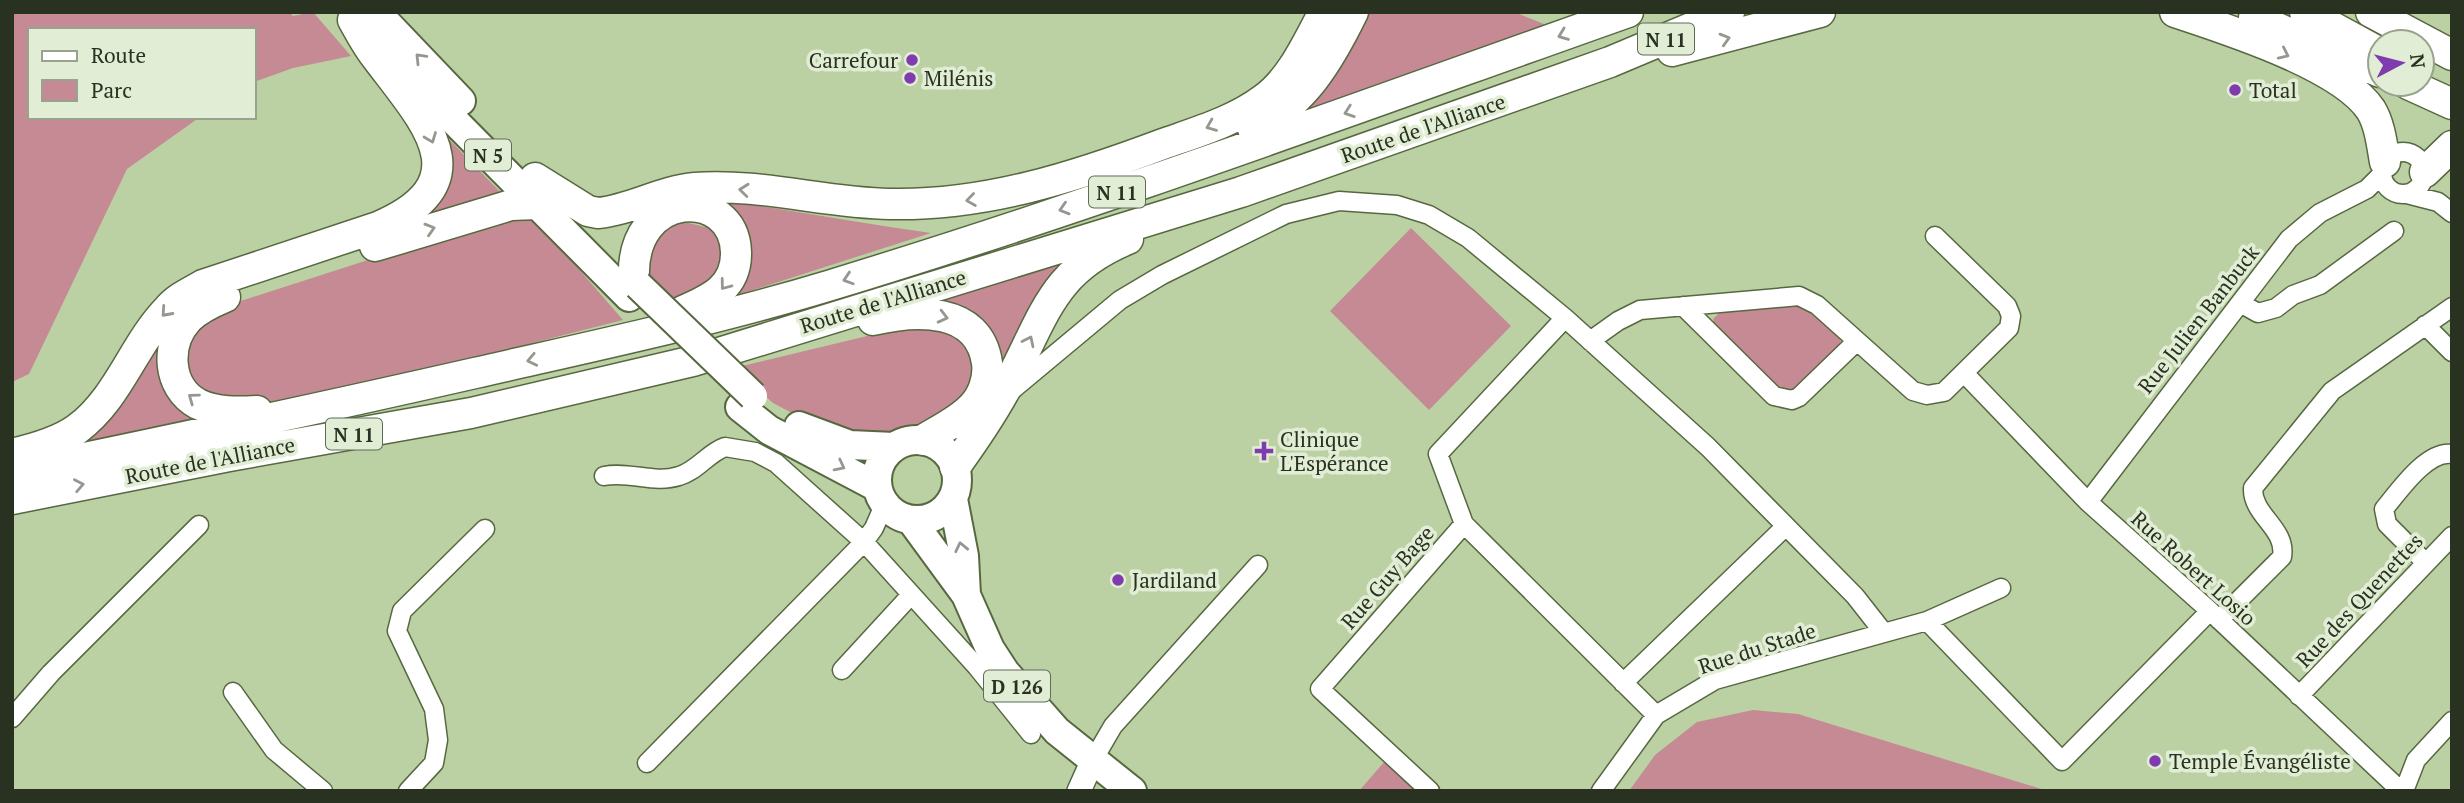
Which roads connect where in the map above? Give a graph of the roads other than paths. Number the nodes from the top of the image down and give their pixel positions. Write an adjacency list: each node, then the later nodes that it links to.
1 (1324, 12): 26 (highway, one-way to 26)
2 (1353, 12): 25 (highway)
3 (1628, 12): 25 (highway, Route de l'Alliance / N 11, one-way to 25)
4 (1820, 12): 17 (highway, one-way to 4)
5 (2175, 12): 24 (highway, one-way to 24)
6 (2234, 12): 18 (highway)
7 (2305, 12): 14 (highway)
8 (2371, 12): 12 (highway)
9 (2391, 12): 13 (highway)
10 (1730, 13): 17 (highway, Route de l'Alliance / N 11)
11 (359, 15): 26 (main road, N 5); 48 (highway, one-way to 48)
12 (2402, 28)
13 (2408, 28)
14 (2366, 45)
15 (2436, 46): 16 (highway)
16 (2452, 55)
17 (1610, 62): 27 (highway, Route de l'Alliance / N 11)
18 (2366, 66)
19 (2436, 84): 20 (highway)
20 (2452, 93)
21 (2436, 97): 22 (highway)
22 (2452, 104)
23 (2452, 146): 24 (highway)
24 (2402, 178): 28 (street, Rue Julien Banbuck); 32 (street, Rue Julien Banbuck)
25 (1149, 180): 39 (highway, Route de l'Alliance / N 11, one-way to 39)
26 (536, 191): 31 (main road, N 5); 42 (highway, one-way to 26)
27 (1241, 192): 44 (highway, one-way to 27); 45 (highway, Route de l'Alliance / N 11)
28 (2445, 208)
29 (2394, 231): 32 (street)
30 (1935, 236): 41 (street)
31 (634, 287): 39 (highway, one-way to 39); 43 (main road, N 5)
32 (2240, 303): 55 (street, Rue Julien Banbuck)
33 (1683, 306): 37 (street); 38 (street); 38 (street)
34 (2452, 307): 36 (street)
35 (1565, 318): 37 (street); 44 (street); 57 (street)
36 (2425, 324): 40 (street); 67 (street)
37 (1590, 341): 59 (street)
38 (1857, 341): 41 (street)
39 (598, 345): 42 (highway, Route de l'Alliance / N 11, one-way to 42)
40 (2452, 352)
41 (1964, 373): 55 (street, Rue Robert Losio)
42 (355, 400): 51 (highway, Route de l'Alliance / N 11)
43 (746, 401): 47 (main road, N 5); 56 (main road, N 5, one-way to 56)
44 (998, 402): 50 (highway)
45 (375, 431): 46 (highway, one-way to 46); 53 (highway, Route de l'Alliance / N 11, one-way to 45)
46 (923, 440): 47 (main road); 50 (main road)
47 (894, 447): 56 (main road)
48 (12, 454)
49 (2452, 454): 62 (street)
50 (955, 467): 54 (main road)
51 (12, 473)
52 (604, 476): 56 (street)
53 (12, 499)
54 (953, 499): 56 (main road); 65 (main road, D 126, one-way to 54)
55 (2088, 502): 67 (street, Rue Robert Losio)
56 (885, 516): 65 (main road, D 126); 66 (street); 78 (street)
57 (1464, 524): 71 (street, Rue Guy Bage); 84 (street, Rue Guy Bage)
58 (199, 525): 75 (street)
59 (1786, 526): 69 (street); 71 (street)
60 (485, 529): 81 (street)
61 (2452, 536): 62 (street, Rue des Quenettes)
62 (2425, 562): 73 (street, Rue des Quenettes)
63 (1258, 565): 79 (street)
64 (2001, 588): 68 (street, Rue du Stade)
65 (966, 595): 79 (main road, D 126)
66 (911, 596): 70 (street); 77 (street)
67 (2214, 616): 68 (street); 73 (street, Rue Robert Losio)
68 (1927, 621): 69 (street, Rue du Stade)
69 (1884, 633): 74 (street, Rue du Stade)
70 (842, 670)
71 (1623, 683): 74 (street, Rue Guy Bage)
72 (233, 692): 80 (street)
73 (2299, 696): 86 (street, Rue Robert Losio)
74 (1656, 715): 85 (street, Rue du Stade)
75 (12, 718)
76 (2452, 721): 86 (street)
77 (1031, 734)
78 (647, 762)
79 (1091, 762): 82 (street); 83 (main road, D 126)
80 (323, 791)
81 (408, 791)
82 (1079, 791)
83 (1132, 791)
84 (1430, 791)
85 (1601, 791)
86 (2402, 791)

